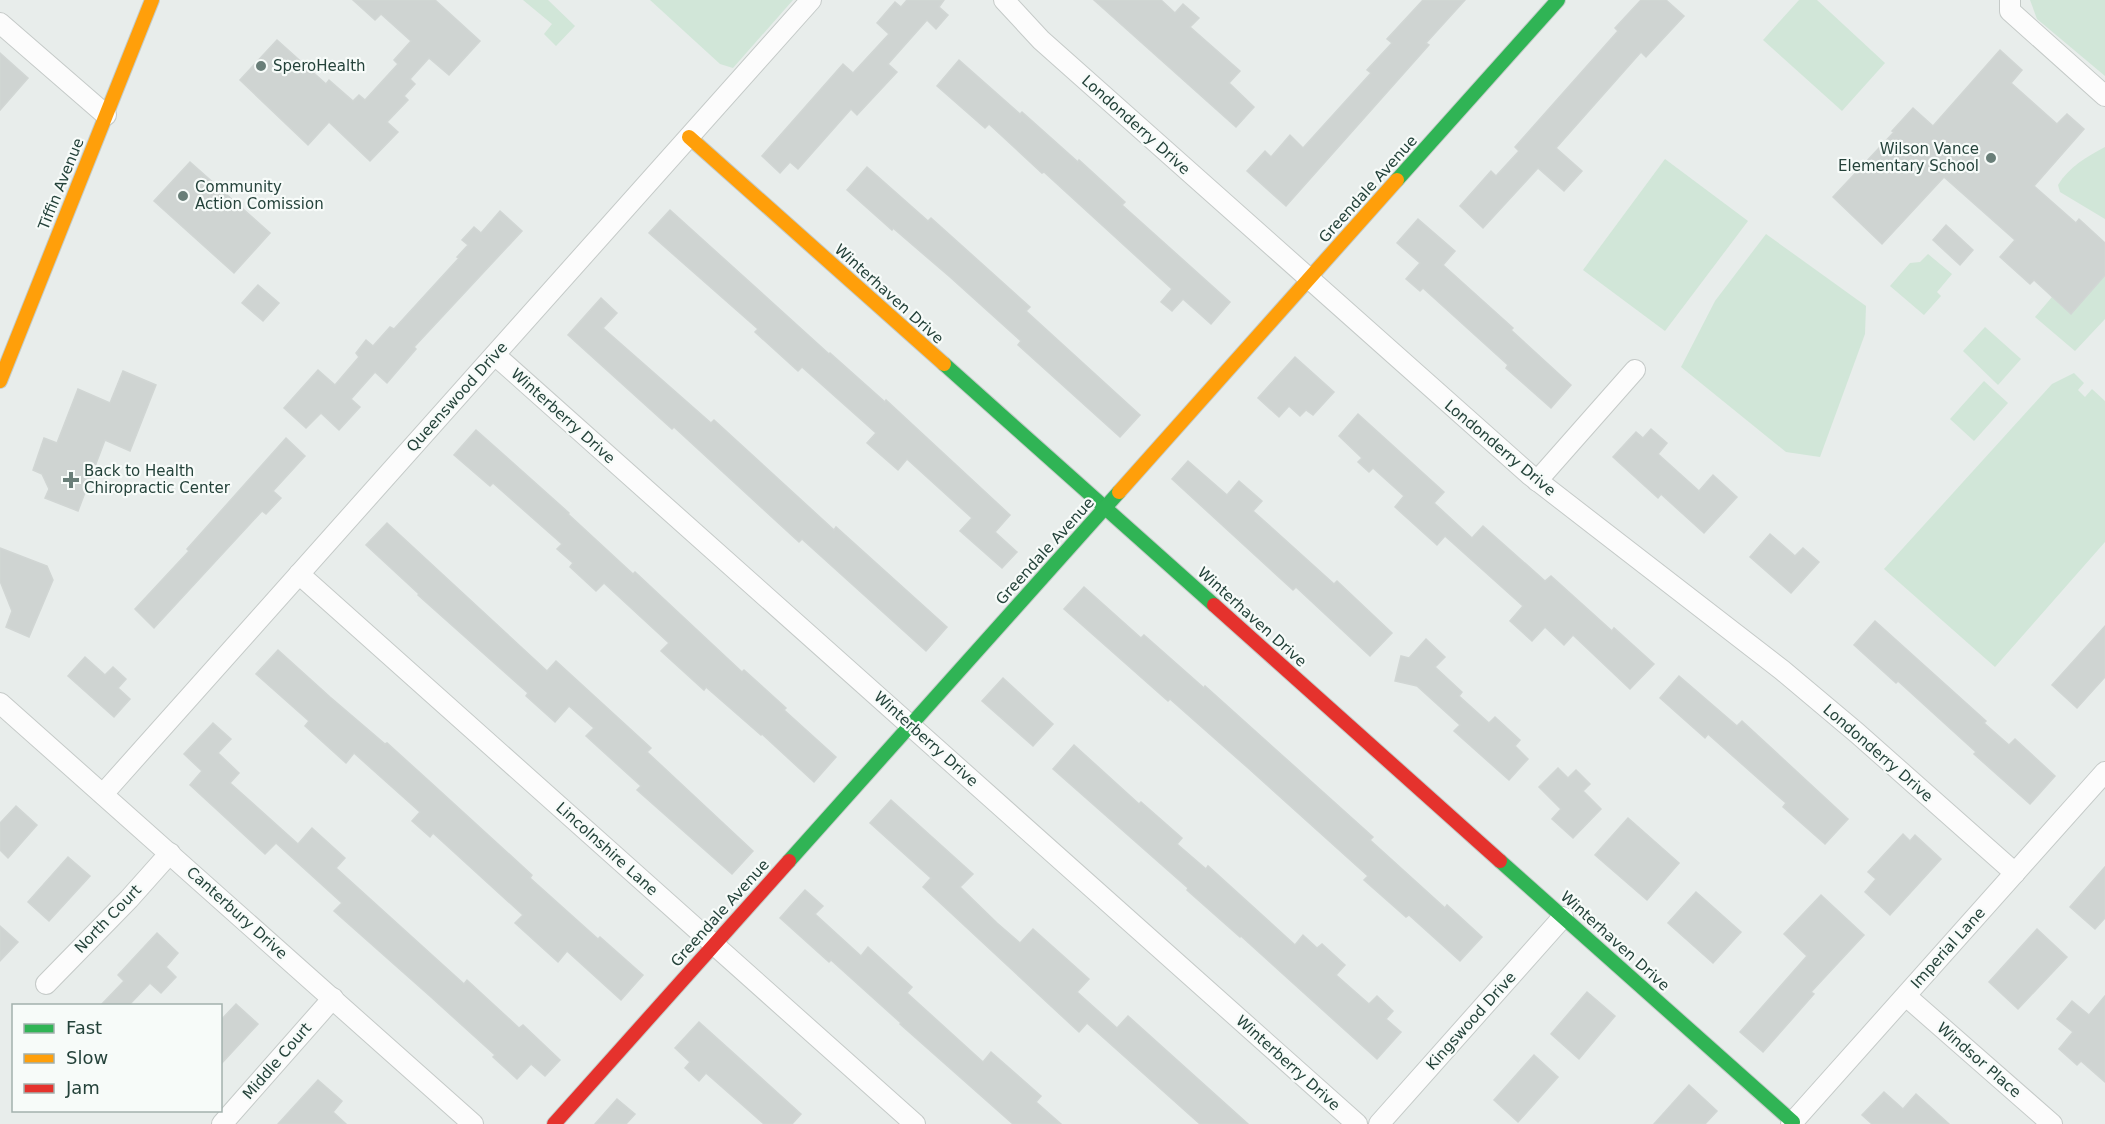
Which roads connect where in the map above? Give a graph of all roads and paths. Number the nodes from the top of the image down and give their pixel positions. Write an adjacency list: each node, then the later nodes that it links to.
1 (152, 0): 8 (main road, Tiffin Avenue)
2 (811, 0): 9 (street, Queenswood Drive)
3 (1004, 0): 10 (street, Londonderry Drive)
4 (1558, 0): 10 (main road, Greendale Avenue)
5 (2010, 0): 7 (street)
6 (0, 23): 8 (street)
7 (2105, 96)
8 (106, 115): 11 (main road, Tiffin Avenue)
9 (689, 137): 12 (street, Queenswood Drive); 16 (main road, Winterhaven Drive)
10 (1309, 280): 15 (street, Londonderry Drive); 16 (main road, Greendale Avenue)
11 (7, 342): 14 (main road, Tiffin Avenue)
12 (495, 355): 17 (street, Queenswood Drive); 19 (street, Winterberry Drive)
13 (1635, 370): 15 (street)
14 (0, 381)
15 (1537, 481): 23 (street, Londonderry Drive)
16 (1105, 508): 19 (main road, Greendale Avenue); 24 (main road, Winterhaven Drive)
17 (299, 574): 21 (street, Queenswood Drive); 25 (street, Lincolnshire Lane)
18 (0, 703): 21 (street, Canterbury Drive)
19 (910, 726): 25 (main road, Greendale Avenue); 34 (street, Winterberry Drive)
20 (2105, 772): 23 (street, Imperial Lane)
21 (103, 794): 22 (street, Canterbury Drive)
22 (170, 853): 26 (street, North Court); 28 (street, Canterbury Drive)
23 (2015, 873): 27 (street, Imperial Lane)
24 (1563, 917): 29 (main road, Winterhaven Drive); 35 (street, Kingswood Drive)
25 (714, 944): 32 (main road, Greendale Avenue); 33 (street, Lincolnshire Lane)
26 (46, 984)
27 (1906, 996): 29 (street, Imperial Lane); 36 (street, Windsor Place)
28 (333, 998): 30 (street, Middle Court); 31 (street, Canterbury Drive)
29 (1792, 1123)
30 (222, 1124)
31 (473, 1124)
32 (554, 1124)
33 (915, 1124)
34 (1357, 1124)
35 (1379, 1124)
36 (2052, 1124)

